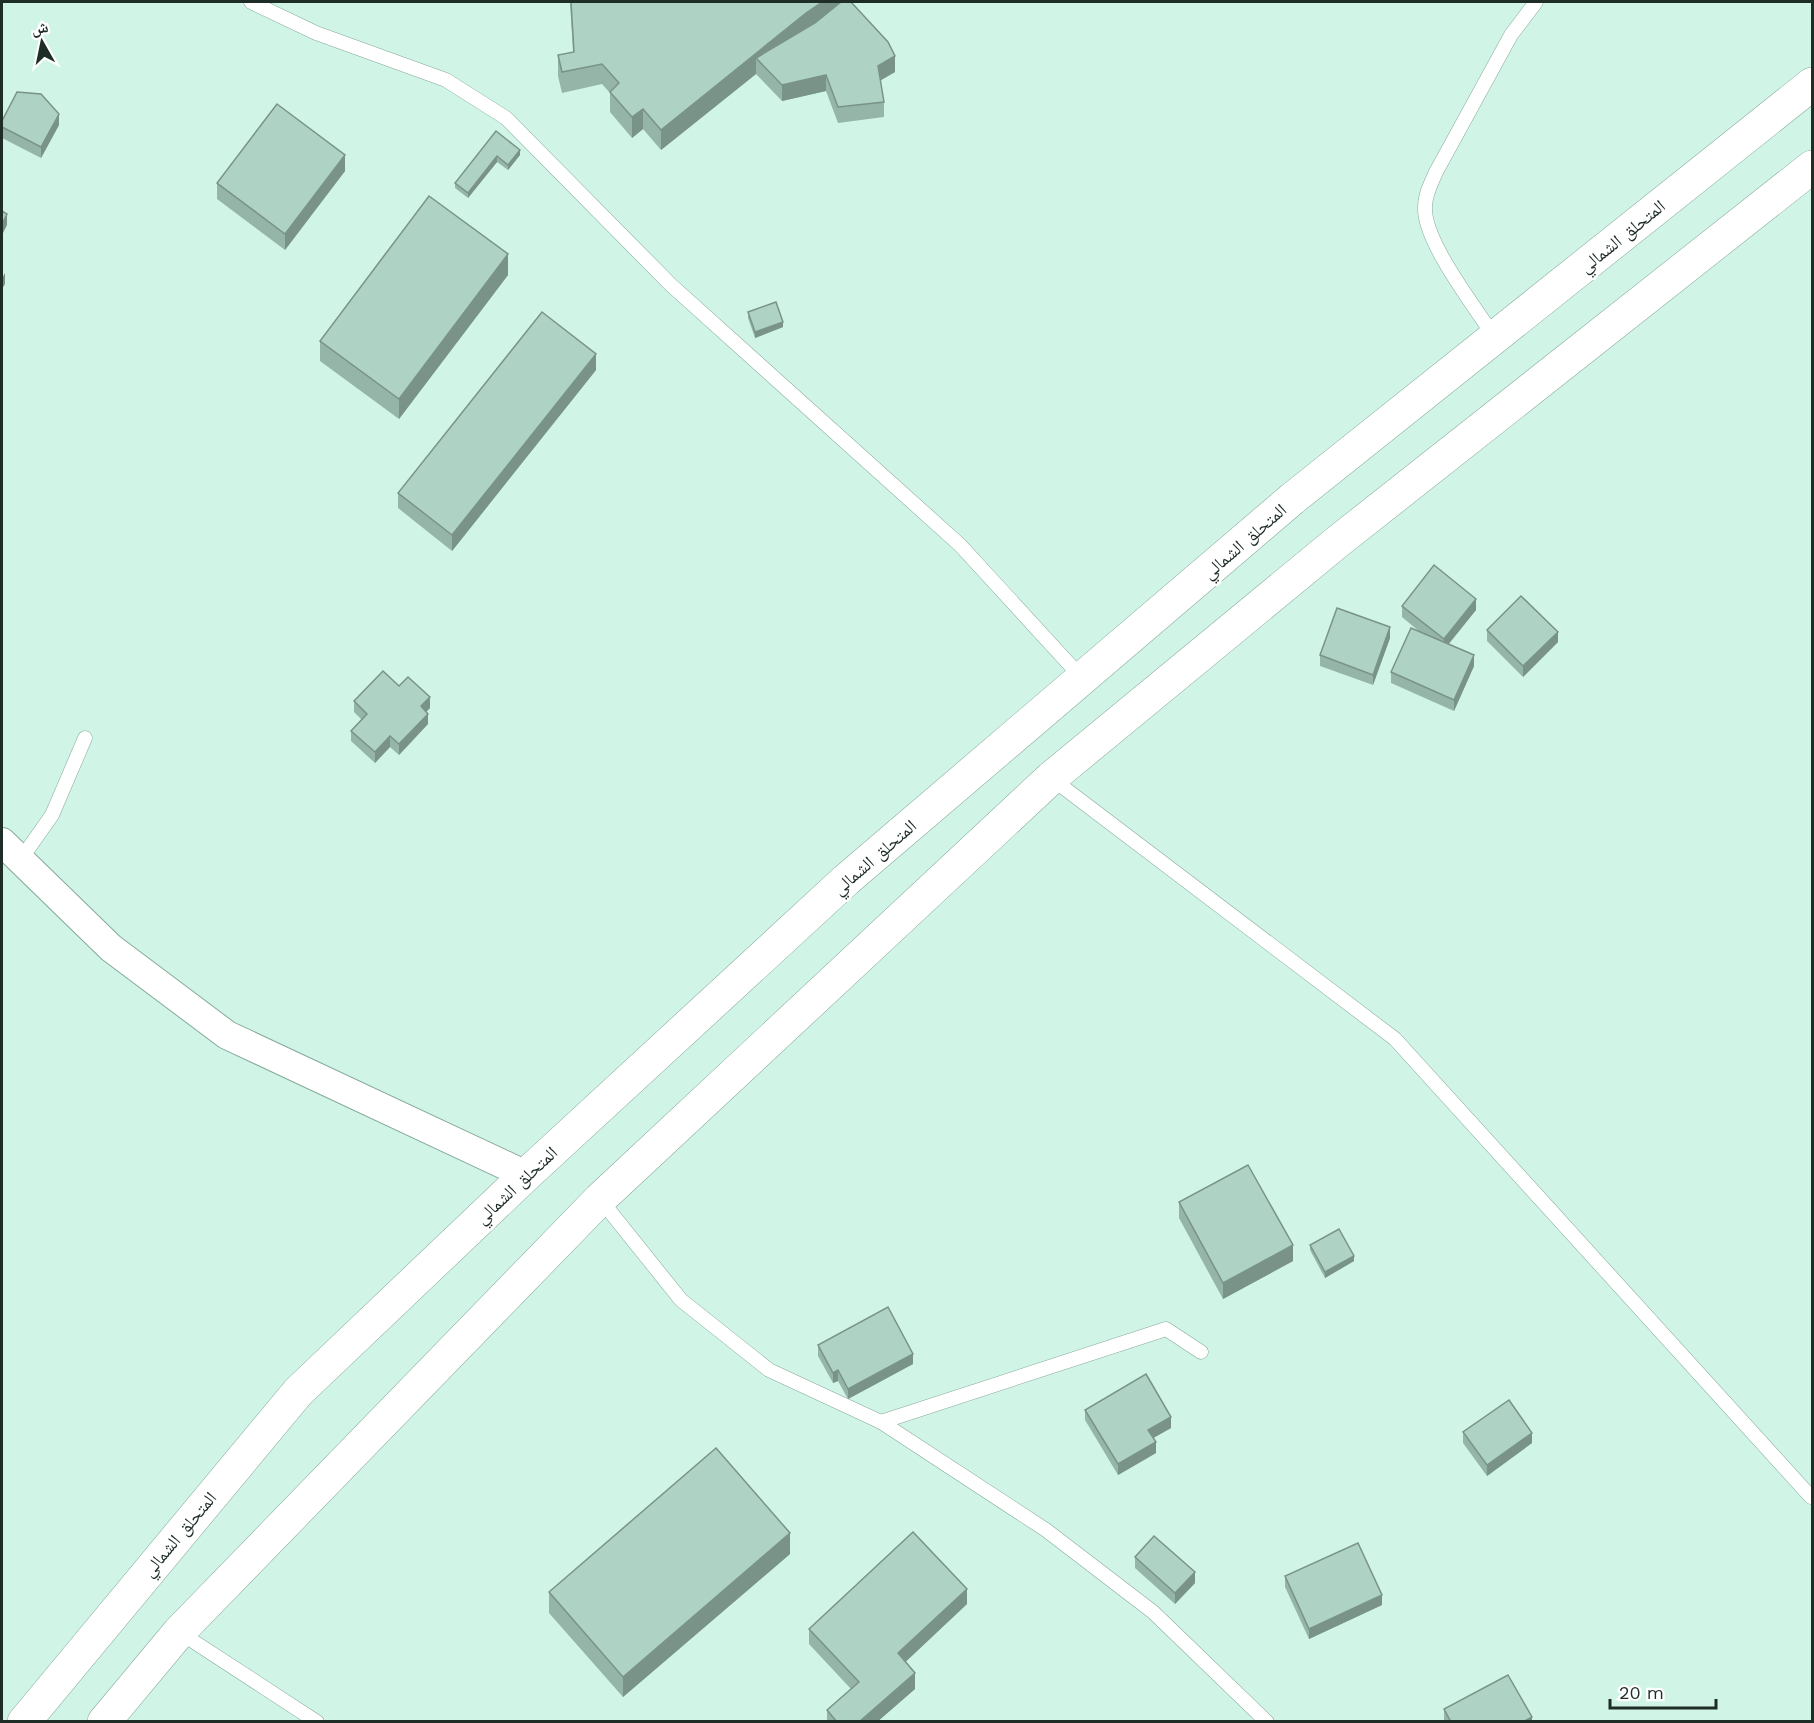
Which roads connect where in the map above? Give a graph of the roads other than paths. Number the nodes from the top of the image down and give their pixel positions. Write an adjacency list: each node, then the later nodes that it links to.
1 (251, 2): 6 (lane)
2 (1536, 2): 5 (lane)
3 (1812, 84): 5 (highway, المتحلق الشمالي)
4 (1812, 167): 8 (highway)
5 (1495, 338): 6 (highway, المتحلق الشمالي)
6 (1083, 680): 10 (highway, المتحلق الشمالي)
7 (85, 738): 9 (lane)
8 (1051, 778): 11 (highway); 14 (lane)
9 (11, 851): 10 (street)
10 (526, 1175): 16 (highway, المتحلق الشمالي)
11 (600, 1199): 13 (lane); 15 (highway)
12 (1201, 1352): 13 (lane)
13 (881, 1422): 19 (lane)
14 (1811, 1497)
15 (179, 1632): 17 (highway); 18 (lane)
16 (24, 1722)
17 (104, 1722)
18 (317, 1722)
19 (1267, 1722)

